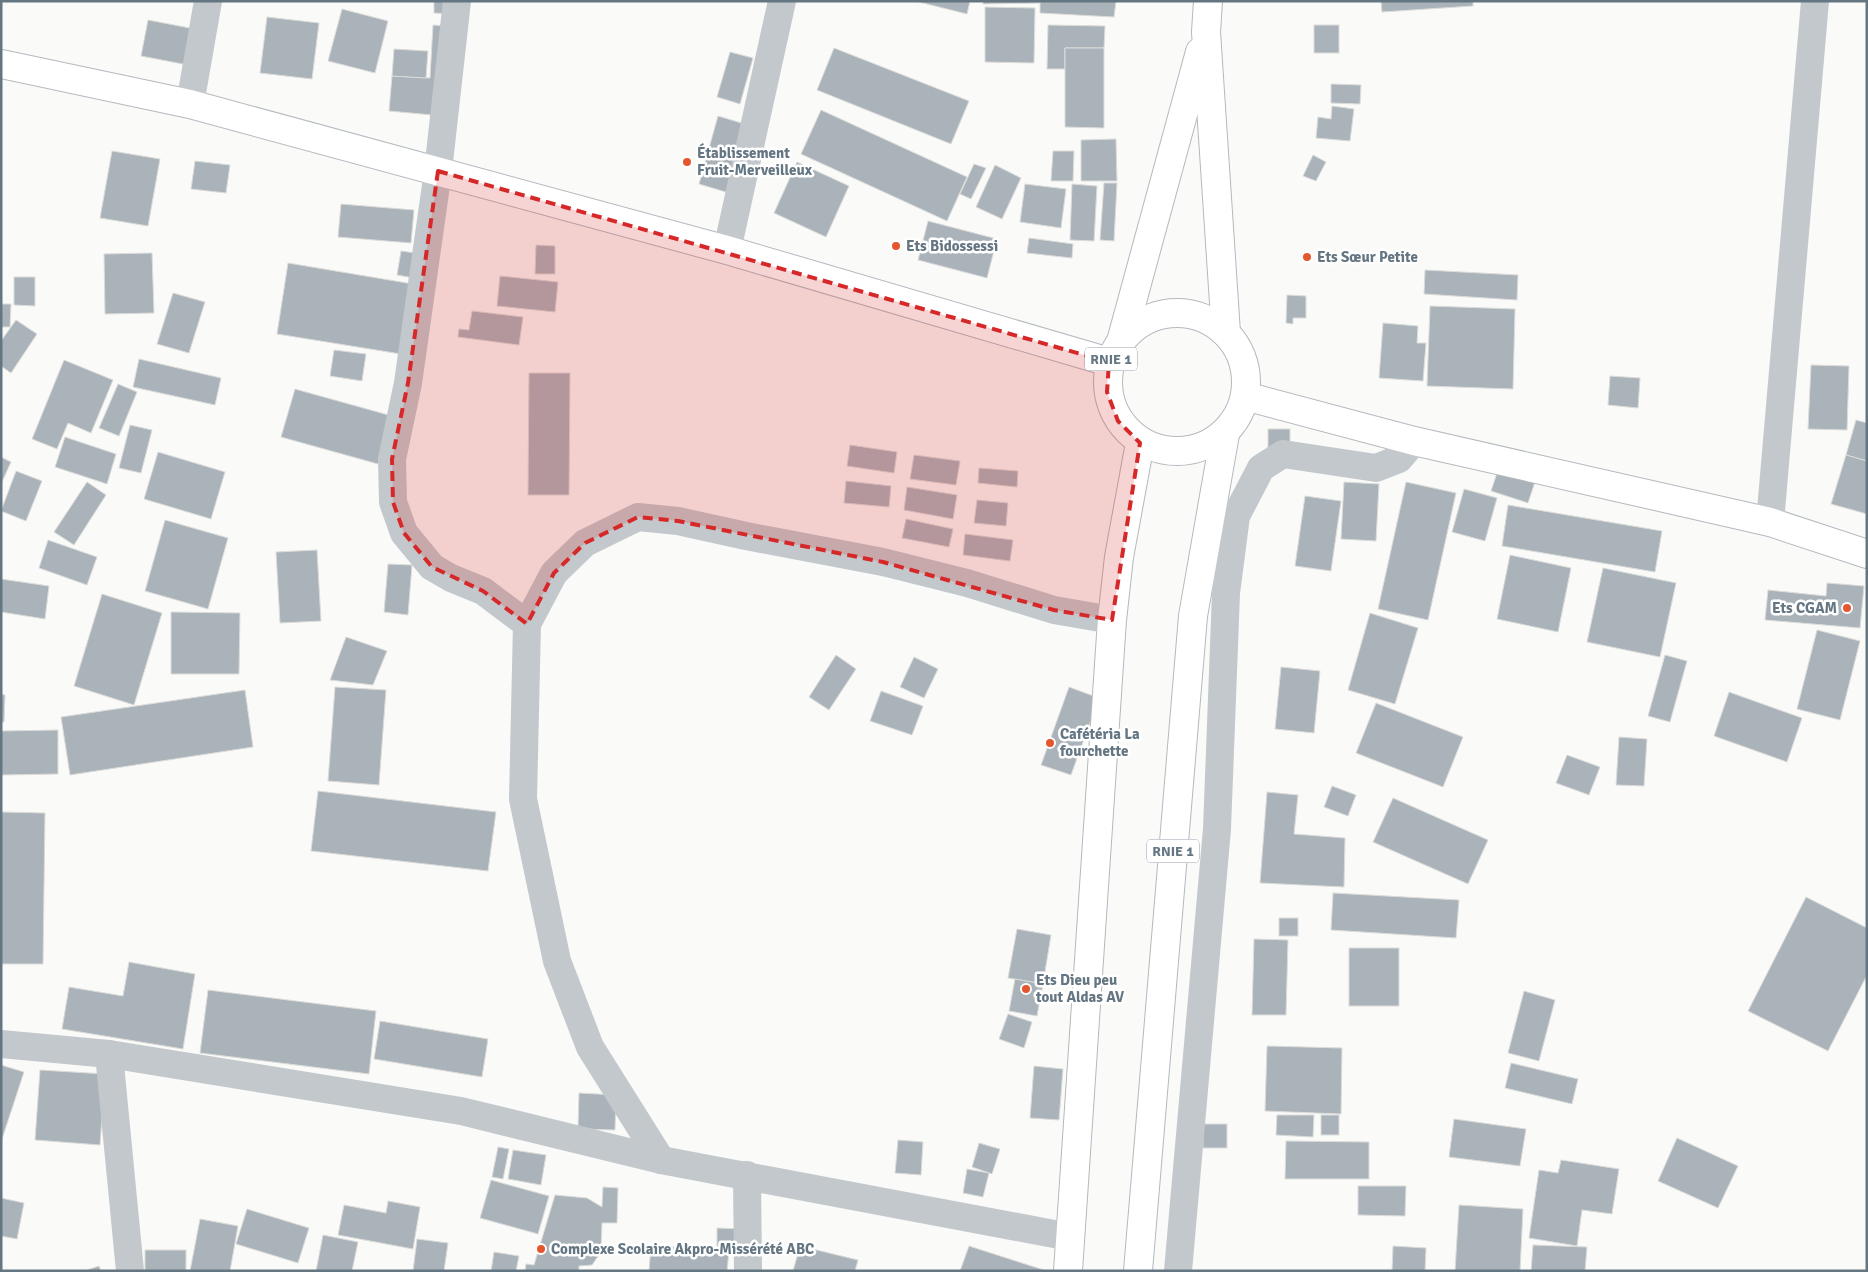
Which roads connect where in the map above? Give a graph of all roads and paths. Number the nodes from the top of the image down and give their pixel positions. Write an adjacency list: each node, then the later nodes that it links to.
1 (208, 1): 8 (street)
2 (457, 1): 9 (street)
3 (782, 1): 10 (street)
4 (1208, 1): 6 (main road, RNIE 1)
5 (1815, 1): 18 (street)
6 (1206, 32): 11 (main road, RNIE 1); 12 (main road, RNIE 1)
7 (1, 64): 8 (main road)
8 (190, 104): 9 (main road)
9 (438, 171): 10 (main road); 21 (street)
10 (727, 250): 13 (main road)
11 (1226, 333): 12 (main road, RNIE 1); 14 (main road, RNIE 1)
12 (1122, 338): 13 (main road, RNIE 1)
13 (1109, 362): 17 (main road, RNIE 1)
14 (1245, 396): 15 (main road, RNIE 1); 16 (main road)
15 (1224, 434): 17 (main road, RNIE 1); 30 (main road, RNIE 1)
16 (1414, 441): 18 (main road); 31 (street)
17 (1140, 443): 20 (main road)
18 (1770, 522): 19 (main road)
19 (1867, 554)
20 (1112, 620): 21 (street); 26 (main road)
21 (527, 624): 24 (street)
22 (1, 1044): 23 (street)
23 (109, 1054): 24 (street); 27 (street)
24 (661, 1160): 25 (street)
25 (747, 1175): 26 (street); 28 (street)
26 (1070, 1237): 29 (main road)
27 (130, 1271)
28 (748, 1271)
29 (1068, 1271)
30 (1138, 1271)
31 (1178, 1271)

